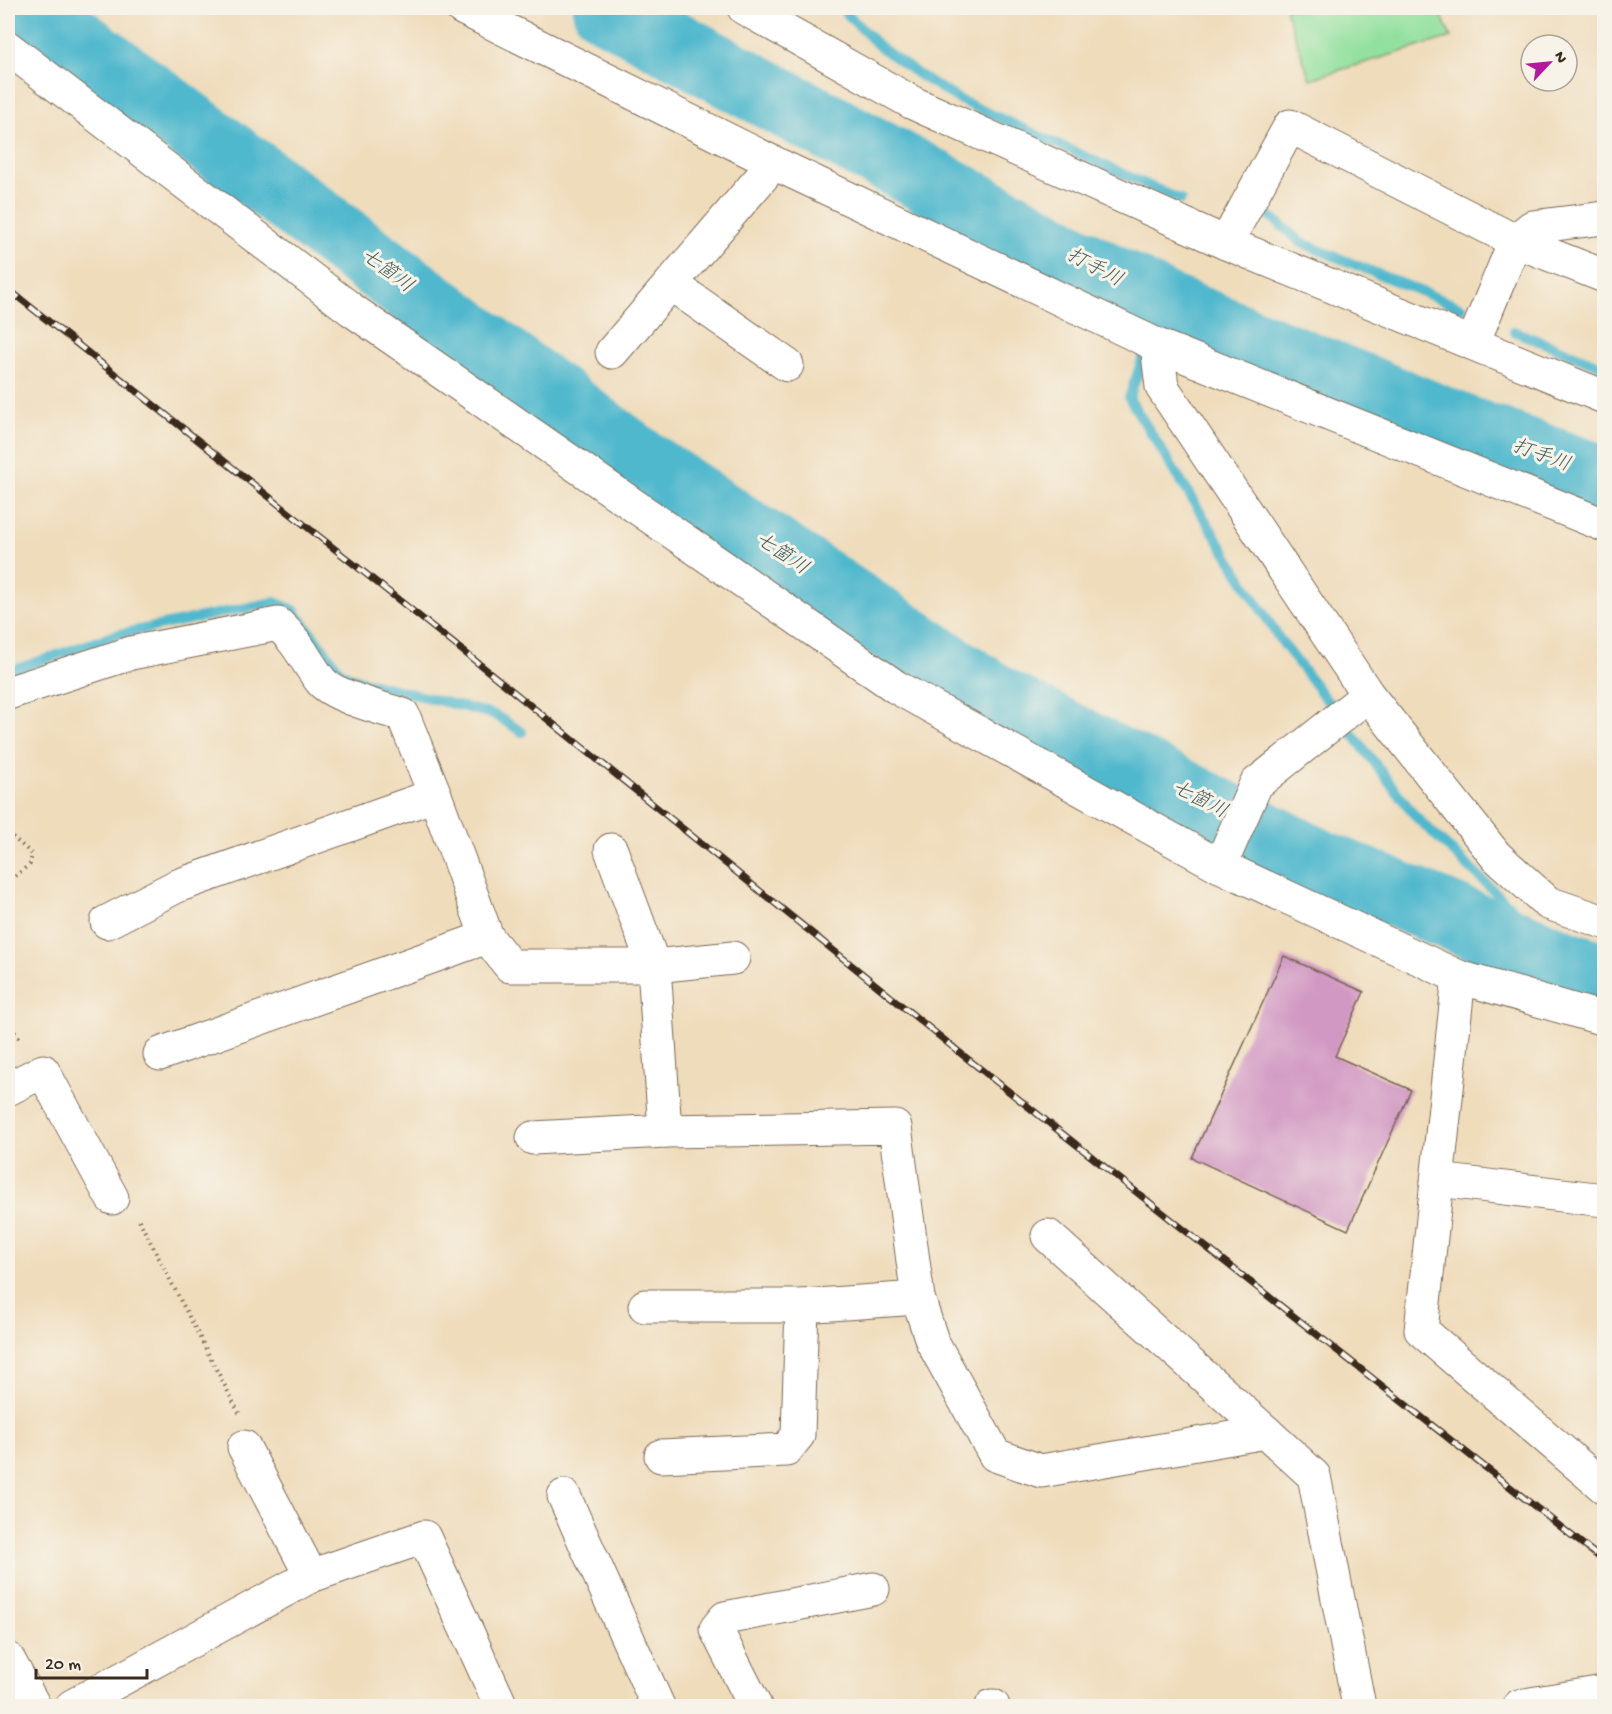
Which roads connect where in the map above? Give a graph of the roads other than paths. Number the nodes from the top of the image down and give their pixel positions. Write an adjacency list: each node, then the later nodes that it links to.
1 (462, 8): 4 (street)
2 (748, 9): 7 (street)
3 (8, 48): 20 (street)
4 (774, 163): 9 (street); 11 (street)
5 (1605, 218): 6 (street)
6 (1515, 241): 7 (street); 8 (street); 10 (street)
7 (1226, 243): 10 (street)
8 (1605, 276)
9 (671, 284): 12 (street); 13 (street)
10 (1473, 343): 14 (street)
11 (1157, 345): 15 (street); 17 (street)
12 (612, 352)
13 (787, 365)
14 (1605, 397)
15 (1605, 525)
16 (8, 693): 18 (street)
17 (1368, 695): 20 (street); 22 (street)
18 (435, 795): 21 (street); 23 (street)
19 (611, 850): 25 (street)
20 (1220, 866): 26 (street)
21 (107, 922)
22 (1605, 922)
23 (487, 937): 25 (street); 28 (street)
24 (733, 958): 25 (street)
25 (654, 966): 30 (street)
26 (1459, 976): 27 (street); 32 (street)
27 (1605, 1019)
28 (160, 1054)
29 (8, 1089): 33 (street)
30 (665, 1131): 31 (street); 36 (street)
31 (533, 1138)
32 (1438, 1180): 34 (street); 42 (street)
33 (112, 1198)
34 (1605, 1200)
35 (1048, 1236): 39 (street)
36 (918, 1298): 38 (street); 39 (street)
37 (645, 1306): 38 (street)
38 (802, 1306): 41 (street)
39 (1266, 1432): 53 (street)
40 (244, 1447): 44 (street)
41 (661, 1456)
42 (1605, 1487)
43 (564, 1496): 51 (street)
44 (311, 1576): 49 (street); 50 (street)
45 (873, 1589): 52 (street)
46 (8, 1659): 48 (street)
47 (1605, 1692): 54 (street)
48 (34, 1707)
49 (72, 1707)
50 (501, 1707)
51 (658, 1707)
52 (754, 1707)
53 (1359, 1707)
54 (1519, 1707)

